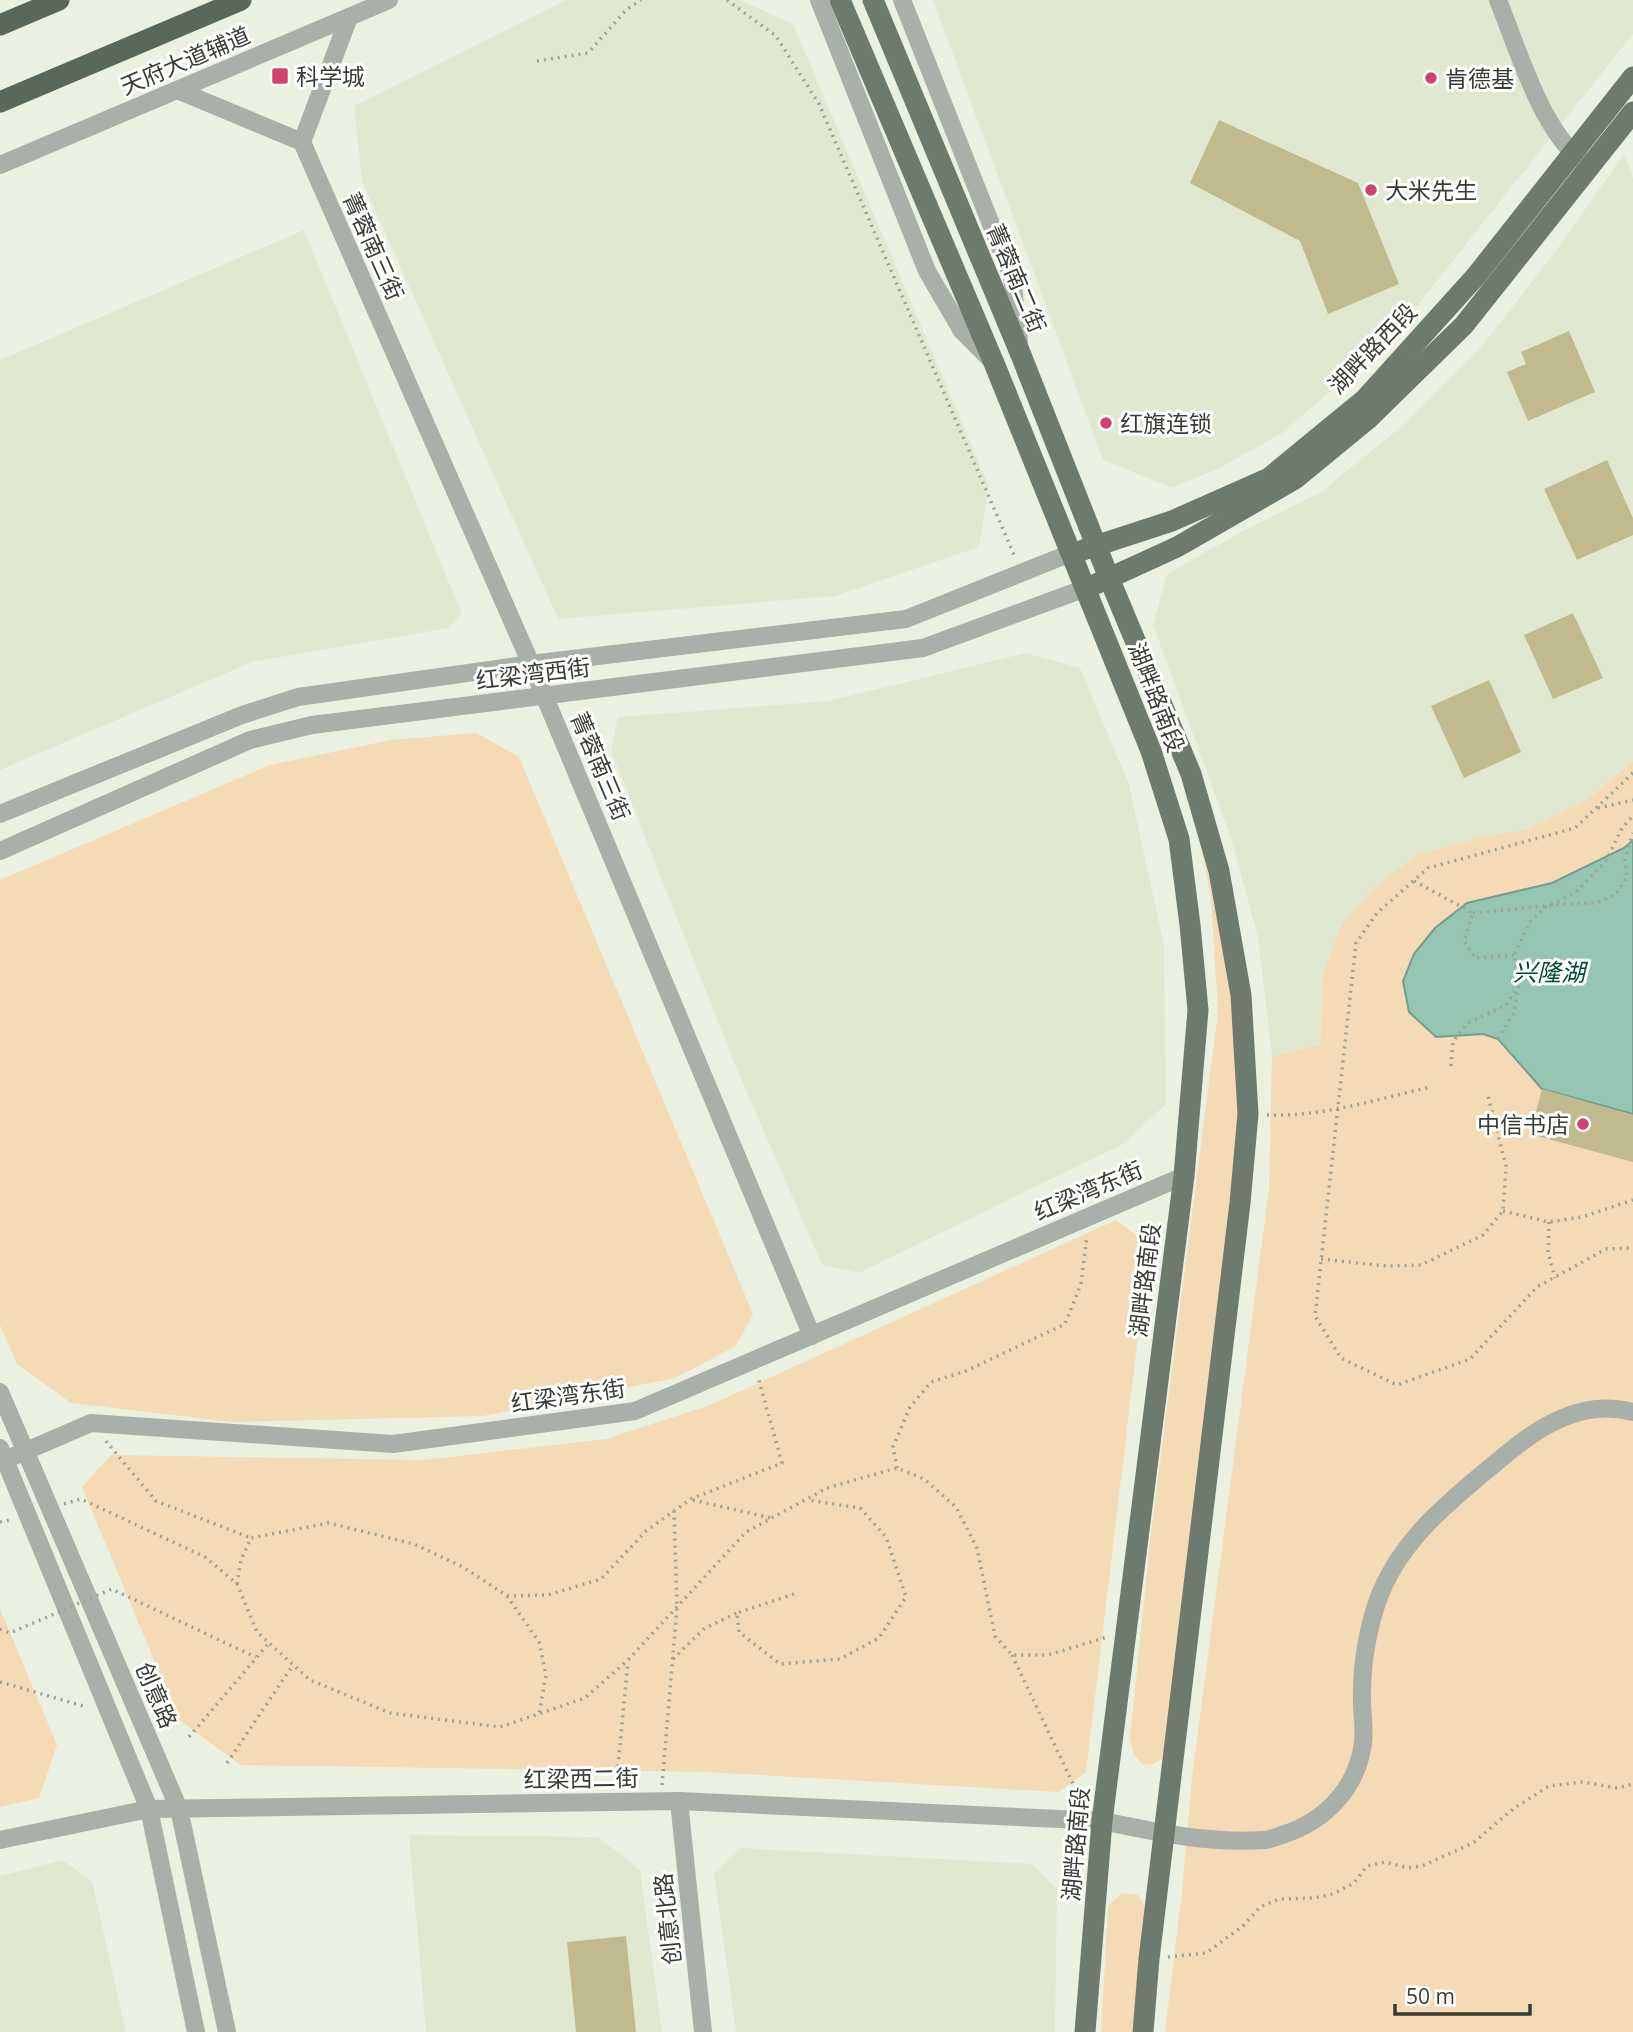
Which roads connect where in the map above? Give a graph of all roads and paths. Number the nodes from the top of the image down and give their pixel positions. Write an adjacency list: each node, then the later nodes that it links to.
1 (59, 0): 12 (highway)
2 (241, 0): 16 (highway)
3 (389, 0): 11 (street, 天府大道辅道)
4 (641, 0): 13 (path)
5 (727, 0): 26 (path)
6 (819, 0): 23 (street)
7 (840, 0): 23 (main road)
8 (873, 0): 22 (main road, 菁蓉南二街)
9 (902, 0): 22 (street)
10 (1498, 0): 19 (street)
11 (349, 17): 15 (street, 天府大道辅道); 18 (street)
12 (0, 25)
13 (537, 61)
14 (1633, 77): 19 (main road, 湖畔路西段)
15 (177, 90): 18 (street); 20 (street, 天府大道辅道)
16 (0, 102)
17 (1633, 112): 21 (main road, 湖畔路西段)
18 (302, 142): 29 (street, 菁蓉南三街)
19 (1572, 153): 21 (street); 24 (main road, 湖畔路西段)
20 (0, 165)
21 (1591, 167): 27 (main road, 湖畔路西段)
22 (1021, 355): 24 (main road, 菁蓉南二街)
23 (994, 363): 25 (main road)
24 (1096, 546): 25 (main road, 湖畔路西段); 27 (main road, 菁蓉南二街)
25 (1071, 553): 26 (street, 红梁湾西街); 28 (main road, 湖畔路南段)
26 (1021, 573): 29 (street, 红梁湾西街)
27 (1109, 578): 28 (main road, 湖畔路西段); 48 (main road, 湖畔路南段)
28 (1086, 588): 30 (street, 红梁湾西街); 49 (main road, 湖畔路南段)
29 (531, 664): 30 (street, 菁蓉南三街); 34 (street, 红梁湾西街)
30 (545, 696): 37 (street, 红梁湾西街); 57 (street, 菁蓉南三街)
31 (1633, 774): 33 (path)
32 (1633, 800): 33 (path)
33 (1596, 808): 38 (path)
34 (0, 814)
35 (1633, 816): 39 (path)
36 (1633, 832): 39 (path)
37 (0, 851)
38 (1413, 881): 40 (path); 47 (path)
39 (1546, 907): 40 (path); 41 (path)
40 (1473, 914): 41 (path)
41 (1514, 955): 42 (path)
42 (1519, 984): 43 (path); 44 (path)
43 (1499, 1039)
44 (1451, 1066)
45 (1431, 1087): 47 (path)
46 (1488, 1096): 51 (path)
47 (1338, 1108): 48 (path); 55 (path)
48 (1248, 1114): 96 (main road, 湖畔路南段)
49 (1185, 1176): 52 (street, 红梁湾东街); 77 (main road, 湖畔路南段)
50 (1633, 1200): 53 (path)
51 (1503, 1211): 53 (path); 55 (path)
52 (1090, 1217): 57 (street, 红梁湾东街); 64 (path)
53 (1549, 1222): 56 (path)
54 (1633, 1248): 56 (path)
55 (1321, 1259): 56 (path)
56 (1555, 1278)
57 (812, 1336): 58 (street, 红梁湾东街)
58 (754, 1361): 61 (street, 红梁湾东街); 65 (path)
59 (0, 1392): 62 (street, 创意路)
60 (1633, 1412): 96 (street, 红梁西二街)
61 (91, 1423): 62 (street, 红梁湾东街); 70 (path)
62 (25, 1452): 63 (street, 红梁湾东街); 67 (street, 创意路)
63 (3, 1454): 85 (street)
64 (897, 1468): 66 (path); 79 (path)
65 (691, 1499): 68 (path); 69 (path)
66 (806, 1499): 69 (path); 75 (path)
67 (50, 1508): 71 (path); 94 (street, 创意路)
68 (674, 1511): 73 (path); 74 (path)
69 (771, 1518): 74 (path)
70 (251, 1538): 71 (path); 73 (path)
71 (237, 1584): 78 (path)
72 (794, 1594): 75 (path)
73 (507, 1596): 86 (path)
74 (677, 1607): 81 (path); 82 (path)
75 (737, 1613): 82 (path)
76 (0, 1629): 80 (path, bridge)
77 (1126, 1631): 79 (path); 95 (main road, 湖畔路南段)
78 (269, 1643): 80 (path); 83 (path)
79 (1012, 1655): 95 (path)
80 (257, 1658): 87 (path)
81 (628, 1660): 86 (path); 91 (path)
82 (673, 1660): 92 (path)
83 (293, 1665): 86 (path); 88 (path)
84 (0, 1682): 85 (path)
85 (110, 1713): 93 (street)
86 (539, 1714)
87 (189, 1737)
88 (227, 1763)
89 (1633, 1784): 98 (path)
90 (679, 1801): 92 (street, 红梁西二街); 95 (street, 红梁西二街); 101 (street, 创意北路)
91 (615, 1802): 92 (street, 红梁西二街); 94 (street, 红梁西二街)
92 (661, 1802)
93 (149, 1809): 94 (street, 红梁西二街); 97 (street, 红梁西二街); 99 (street)
94 (179, 1809): 100 (street, 创意路)
95 (1096, 1820): 96 (street, 红梁西二街); 102 (main road, 湖畔路南段)
96 (1164, 1835): 98 (main road, 湖畔路南段)
97 (0, 1840)
98 (1149, 1959): 103 (main road, 湖畔路南段)
99 (196, 2032)
100 (227, 2032)
101 (703, 2032)
102 (1085, 2032)
103 (1143, 2032)

